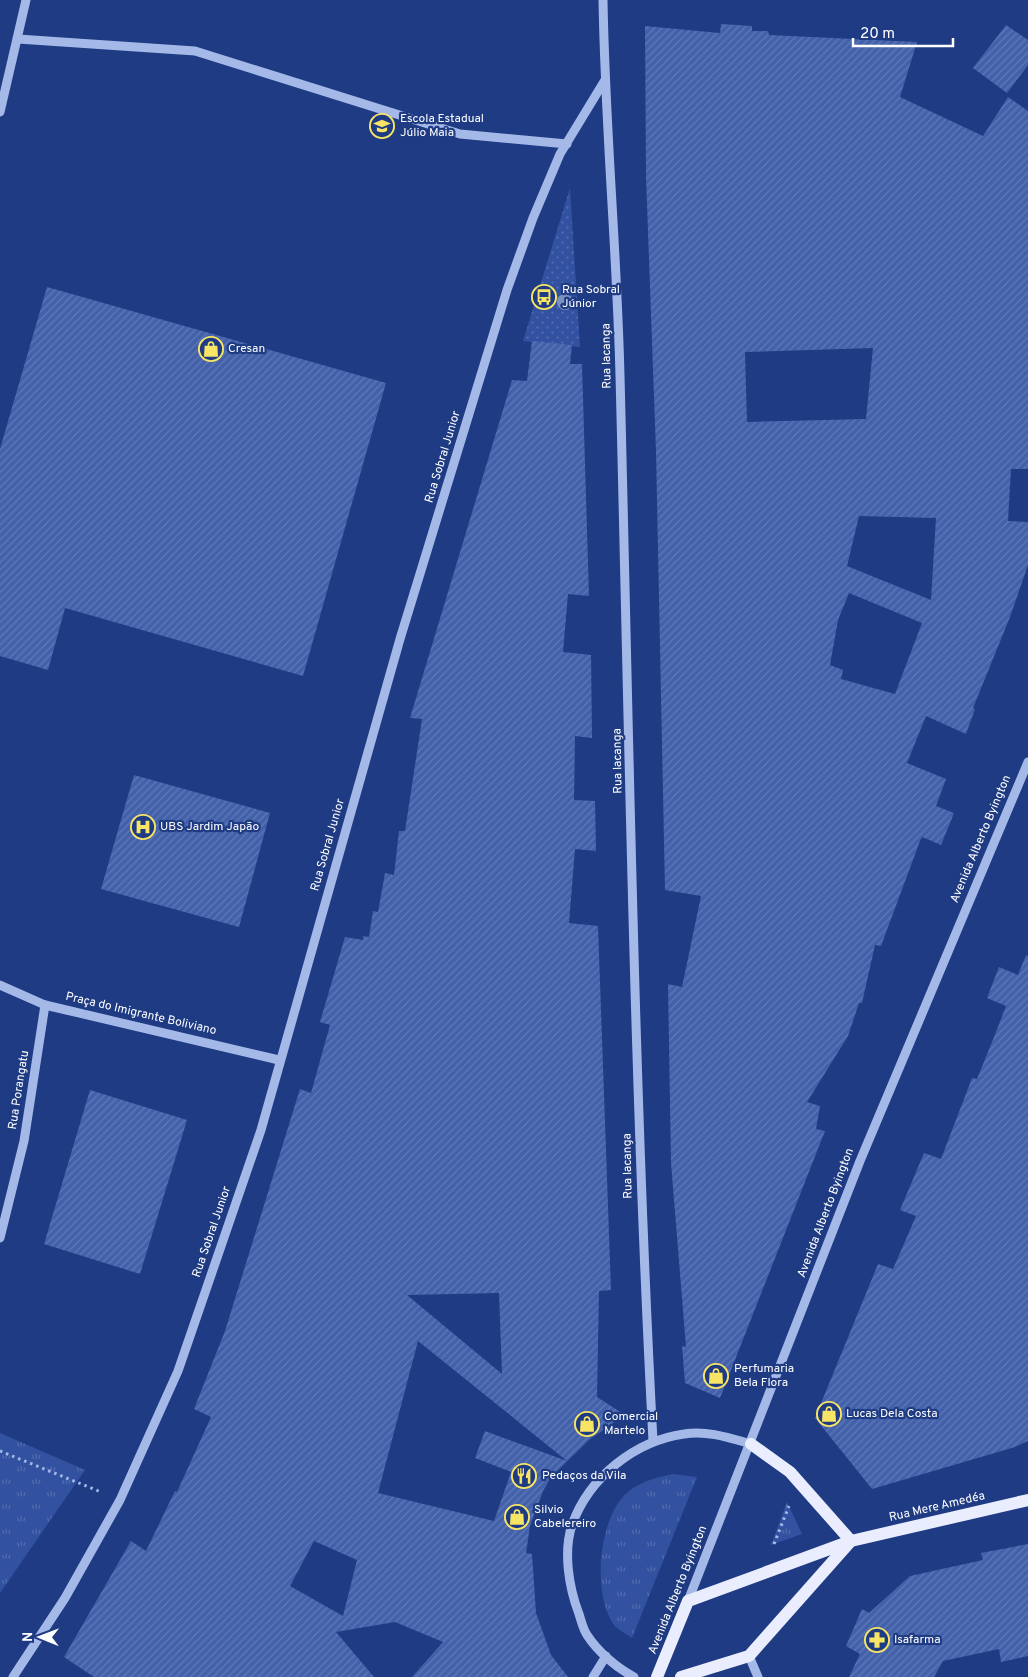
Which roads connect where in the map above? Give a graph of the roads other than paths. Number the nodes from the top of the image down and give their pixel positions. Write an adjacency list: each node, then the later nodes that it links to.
1 (26, 0): 3 (street)
2 (603, 0): 4 (street)
3 (18, 39): 5 (street); 6 (street)
4 (605, 80): 6 (street, Rua Sobral Junior); 12 (street, Rua Iacanga)
5 (0, 112)
6 (566, 144): 10 (street, Rua Sobral Junior)
7 (1028, 762): 13 (street, Avenida Alberto Byington)
8 (0, 985): 9 (street, Praça do Imigrante Boliviano)
9 (44, 1005): 10 (street, Praça do Imigrante Boliviano); 11 (street, Rua Porangatu)
10 (279, 1060): 19 (street, Rua Sobral Junior)
11 (0, 1238)
12 (654, 1441): 13 (street); 17 (street)
13 (751, 1444): 15 (main road); 16 (street, Avenida Alberto Byington)
14 (1028, 1500): 15 (main road, Rua Mere Amedéa)
15 (852, 1540): 16 (main road, Rua Mere Amedéa); 18 (main road)
16 (688, 1602): 22 (main road, Avenida Alberto Byington)
17 (606, 1656): 20 (street); 21 (street)
18 (749, 1656): 23 (main road); 24 (street)
19 (13, 1677)
20 (593, 1677)
21 (634, 1677)
22 (657, 1677)
23 (681, 1677)
24 (758, 1677)

